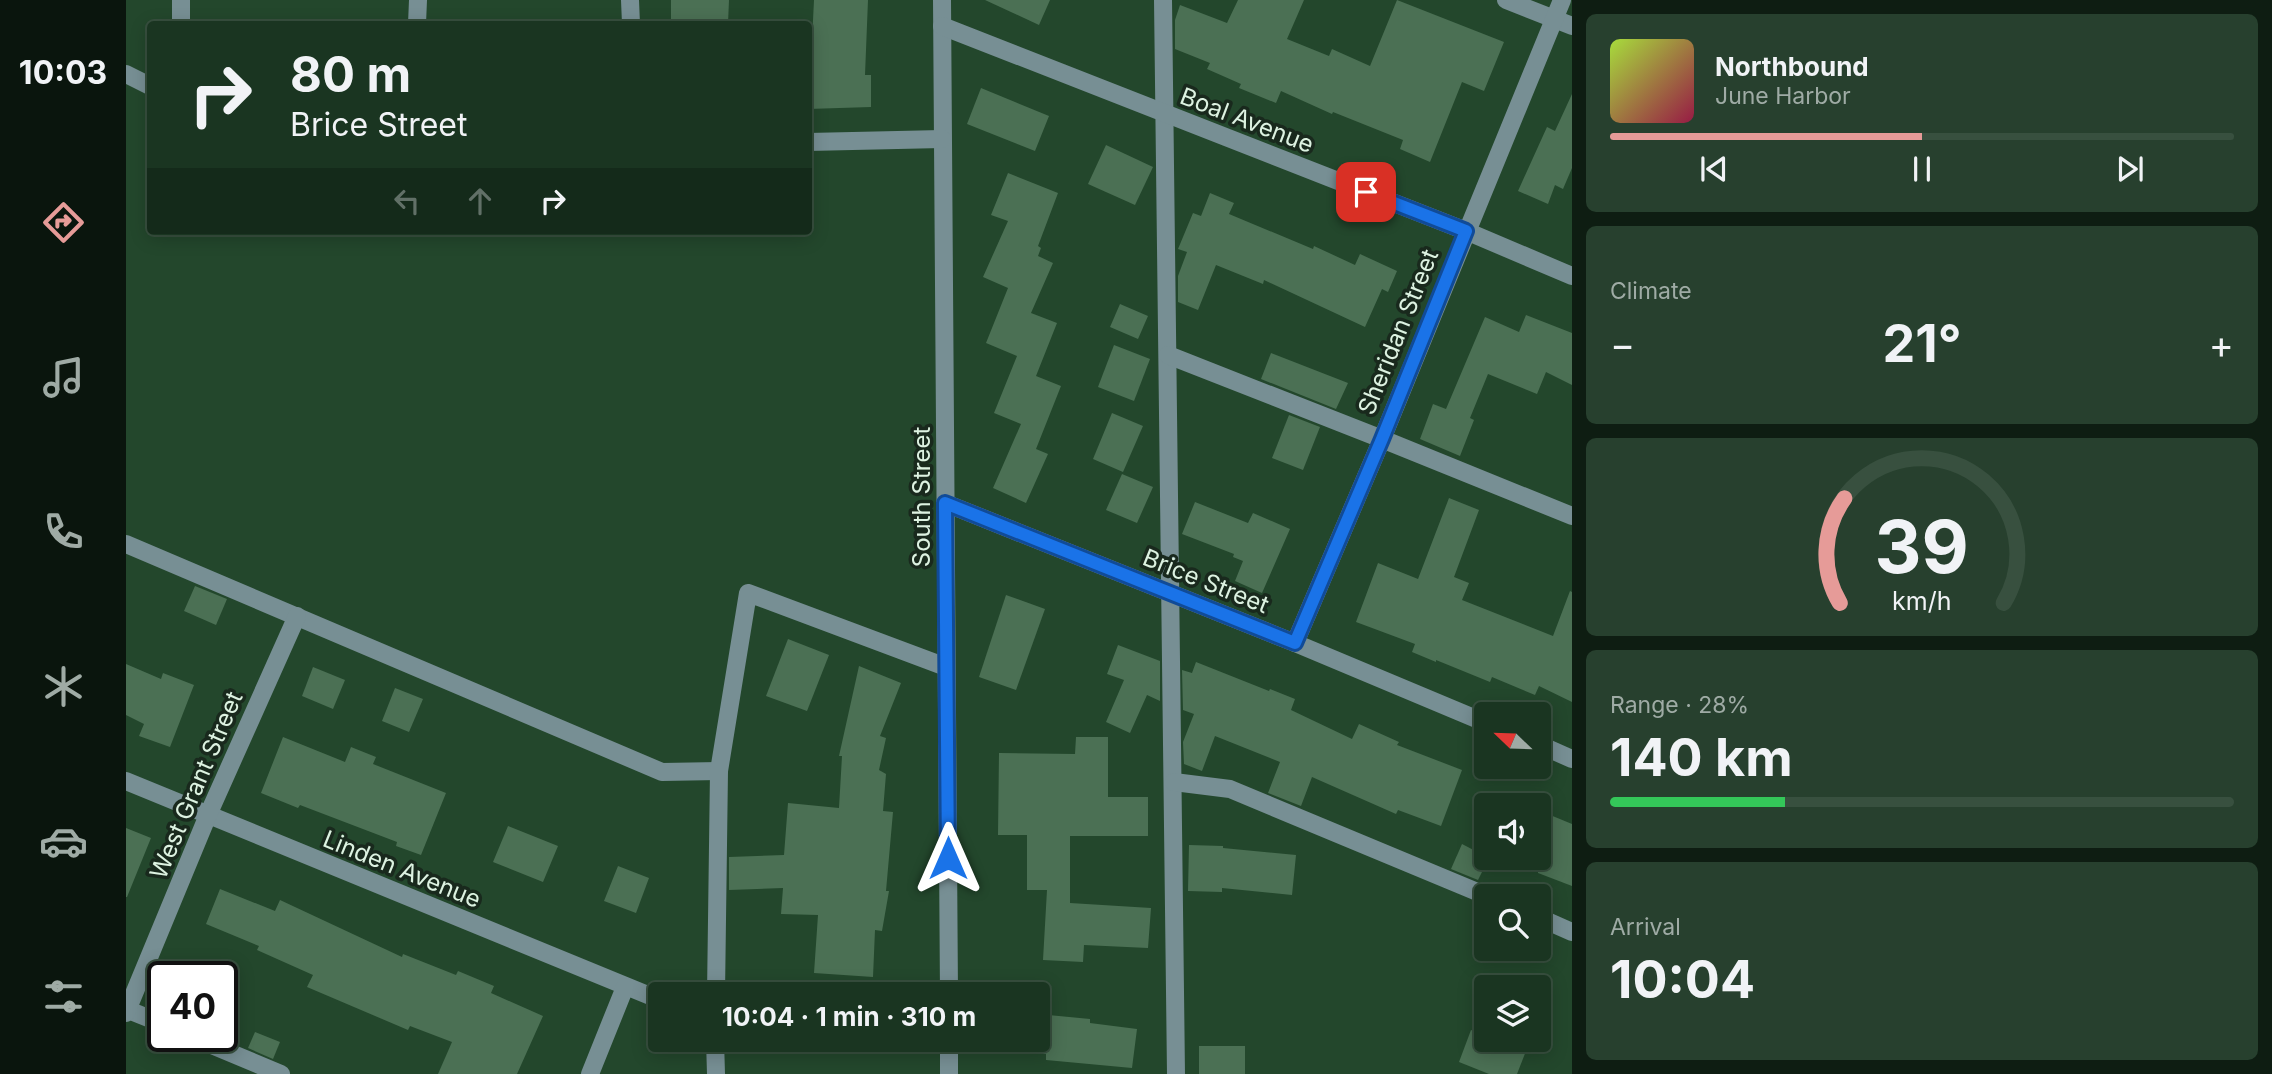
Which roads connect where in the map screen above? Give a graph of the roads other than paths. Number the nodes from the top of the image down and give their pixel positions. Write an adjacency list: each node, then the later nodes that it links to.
1 (181, 0): 9 (street)
2 (418, 0): 10 (street)
3 (630, 0): 11 (street)
4 (942, 0): 12 (street, South Street)
5 (1163, 0): 16 (street)
6 (1506, 0): 8 (street)
7 (1562, 0): 8 (street, Sheridan Street)
8 (1554, 19): 13 (street); 19 (street, Sheridan Street)
9 (181, 21)
10 (417, 21)
11 (631, 21)
12 (942, 26): 16 (street, Boal Avenue); 17 (street, South Street)
13 (1572, 26)
14 (126, 74): 15 (street)
15 (147, 84)
16 (1164, 114): 19 (street, Boal Avenue); 21 (street)
17 (942, 139): 18 (street); 23 (street, South Street)
18 (812, 142)
19 (1466, 231): 20 (street, Boal Avenue); 22 (street, Sheridan Street)
20 (1572, 276)
21 (1168, 355): 22 (street); 26 (street)
22 (1382, 439): 24 (street); 28 (street, Sheridan Street)
23 (945, 503): 26 (street, Brice Street); 29 (street, South Street)
24 (1572, 516)
25 (126, 544): 27 (street)
26 (1170, 593): 28 (street, Brice Street); 35 (street)
27 (297, 616): 33 (street); 36 (street, West Grant Street)
28 (1295, 643): 30 (street, Brice Street)
29 (946, 667): 33 (street); 41 (street, South Street)
30 (1474, 718)
31 (1551, 750): 32 (street)
32 (1572, 759)
33 (719, 771): 40 (street)
34 (126, 781): 36 (street, Linden Avenue)
35 (1174, 782): 37 (street); 53 (street)
36 (208, 815): 42 (street, Linden Avenue); 44 (street, West Grant Street)
37 (1474, 891)
38 (1551, 923): 39 (street)
39 (1572, 932)
40 (716, 982)
41 (949, 982)
42 (625, 987): 43 (street, Linden Avenue); 50 (street)
43 (648, 996)
44 (126, 1010): 45 (street)
45 (147, 1018)
46 (228, 1052): 49 (street)
47 (715, 1052): 51 (street)
48 (949, 1052): 52 (street)
49 (281, 1074)
50 (590, 1074)
51 (716, 1074)
52 (949, 1074)
53 (1175, 1074)

